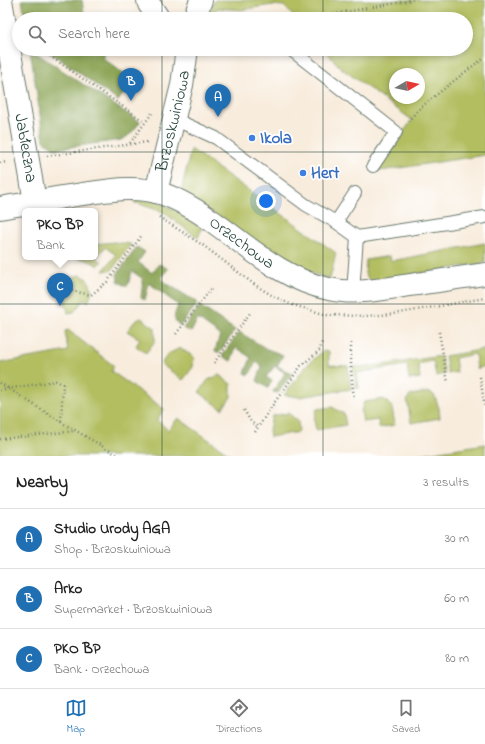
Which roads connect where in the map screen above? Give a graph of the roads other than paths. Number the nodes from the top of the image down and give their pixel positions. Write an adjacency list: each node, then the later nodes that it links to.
1 (148, 0): 4 (street)
2 (201, 0): 5 (street)
3 (1, 11): 12 (street, Jabłeczna)
4 (154, 12)
5 (197, 12)
6 (186, 56): 8 (street, Brzoskwiniowa)
7 (299, 56): 9 (lane)
8 (174, 119): 10 (street, Brzoskwiniowa); 15 (lane)
9 (374, 166)
10 (156, 192): 12 (street, Orzechowa); 18 (street, Orzechowa)
11 (355, 193): 15 (lane)
12 (35, 202): 13 (street, Orzechowa)
13 (0, 208)
14 (485, 218): 16 (lane)
15 (336, 222): 16 (lane)
16 (357, 237): 18 (lane)
17 (485, 274): 18 (street, Orzechowa)
18 (353, 292)

